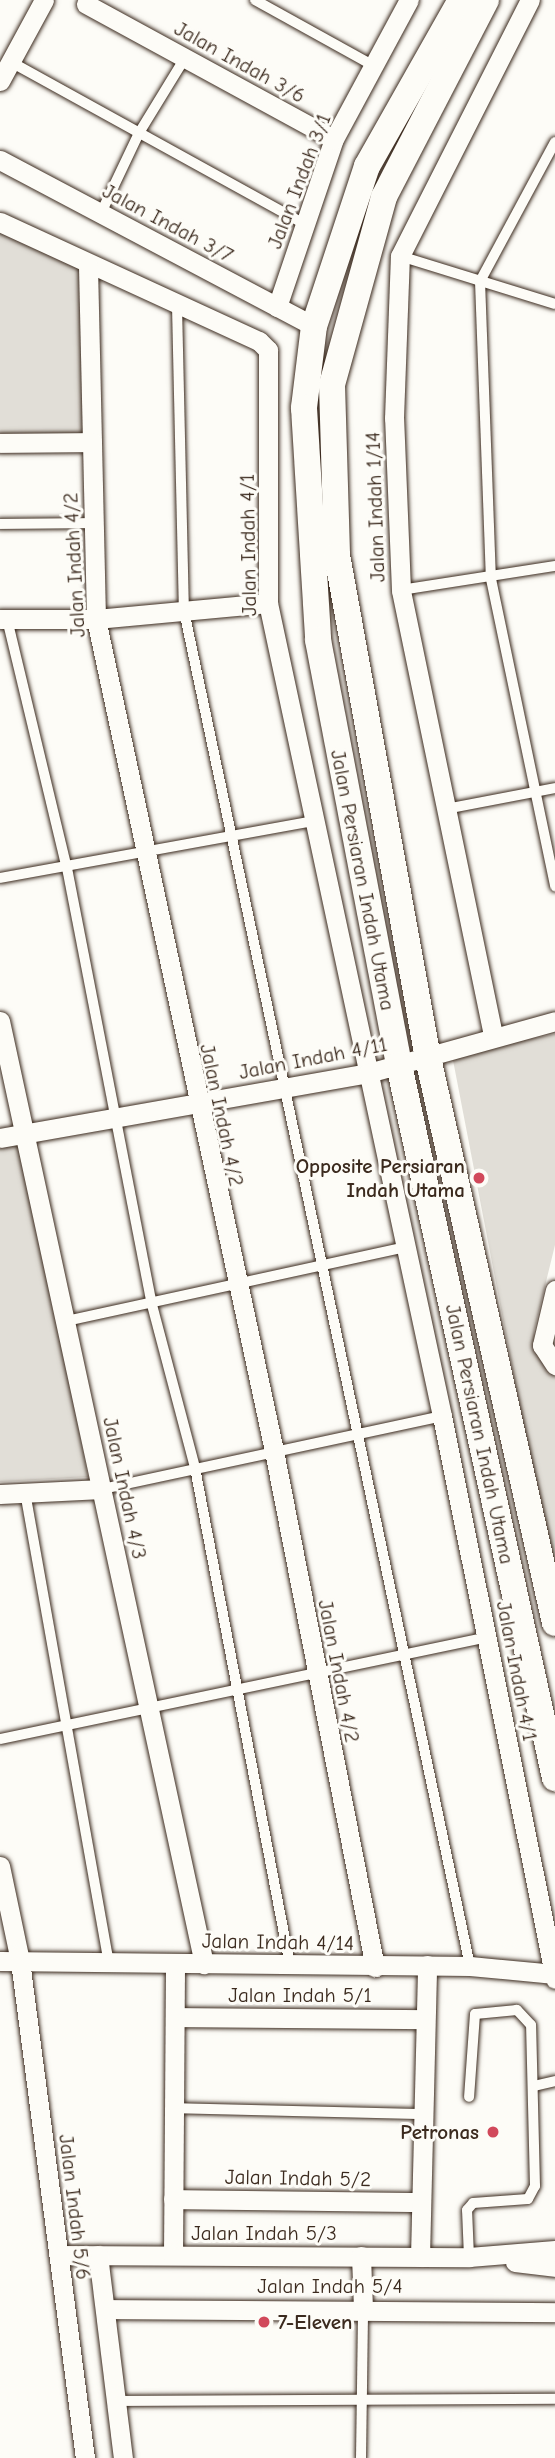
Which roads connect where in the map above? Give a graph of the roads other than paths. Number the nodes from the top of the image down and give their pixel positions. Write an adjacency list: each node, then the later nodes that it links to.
1 (44, 0): 9 (street)
2 (255, 0): 10 (lane)
3 (409, 0): 10 (street, Jalan Indah 3/1)
4 (461, 0): 25 (main road, Jalan Persiaran Indah Utama)
5 (486, 0): 50 (main road, Jalan Persiaran Indah Utama)
6 (530, 0): 19 (street, Jalan Indah 1/14)
7 (86, 4): 8 (street, Jalan Indah 3/6)
8 (185, 58): 12 (lane); 13 (street, Jalan Indah 3/6)
9 (11, 62): 11 (street); 12 (lane)
10 (374, 66): 13 (street, Jalan Indah 3/1)
11 (0, 82)
12 (139, 133): 16 (lane); 18 (lane)
13 (334, 139): 18 (street, Jalan Indah 3/1)
14 (555, 142): 21 (lane)
15 (0, 160): 16 (street, Jalan Indah 3/7)
16 (101, 213): 24 (street, Jalan Indah 3/7)
17 (0, 222): 20 (street, Jalan Indah 4/1)
18 (306, 225): 24 (street, Jalan Indah 3/1)
19 (400, 257): 21 (lane); 32 (street, Jalan Indah 1/14)
20 (88, 266): 23 (street, Jalan Indah 4/1); 26 (street, Jalan Indah 4/2)
21 (480, 281): 22 (lane); 31 (lane)
22 (555, 304)
23 (177, 306): 33 (street, Jalan Indah 4/1); 34 (lane)
24 (277, 307): 25 (street, Jalan Indah 3/7)
25 (314, 326): 51 (main road, Jalan Persiaran Indah Utama)
26 (92, 442): 27 (street); 28 (street, Jalan Indah 4/2)
27 (0, 443)
28 (94, 523): 29 (lane); 36 (street, Jalan Indah 4/2)
29 (0, 524)
30 (555, 566): 31 (lane)
31 (491, 579): 32 (lane); 38 (lane)
32 (401, 590): 39 (street, Jalan Indah 1/14)
33 (268, 603): 34 (street); 40 (street, Jalan Indah 4/1)
34 (184, 611): 36 (street); 41 (lane)
35 (3, 619): 36 (street); 43 (lane)
36 (96, 619): 42 (street, Jalan Indah 4/2)
37 (555, 788): 38 (lane)
38 (536, 793): 39 (lane); 45 (lane)
39 (446, 809): 48 (street, Jalan Indah 1/14)
40 (315, 821): 41 (lane); 52 (street, Jalan Indah 4/1)
41 (234, 837): 42 (lane); 53 (lane)
42 (144, 855): 43 (lane); 54 (street, Jalan Indah 4/2)
43 (67, 868): 44 (lane); 55 (lane)
44 (0, 878)
45 (555, 886)
46 (0, 1021): 49 (street, Jalan Indah 4/3)
47 (555, 1021): 48 (street, Jalan Indah 4/11)
48 (493, 1035): 50 (street, Jalan Indah 4/11)
49 (4, 1047): 56 (street, Jalan Indah 4/3)
50 (428, 1058): 51 (street, Jalan Indah 4/11); 72 (main road, Jalan Persiaran Indah Utama)
51 (399, 1065): 52 (street, Jalan Indah 4/11); 80 (main road, Jalan Persiaran Indah Utama)
52 (368, 1073): 53 (street, Jalan Indah 4/11); 58 (street, Jalan Indah 4/1)
53 (287, 1087): 54 (street, Jalan Indah 4/11); 59 (lane)
54 (196, 1103): 55 (street, Jalan Indah 4/11); 60 (street, Jalan Indah 4/2)
55 (118, 1118): 56 (street, Jalan Indah 4/11); 62 (lane)
56 (27, 1136): 57 (street, Jalan Indah 4/11); 63 (street, Jalan Indah 4/3)
57 (0, 1138)
58 (405, 1248): 59 (lane); 65 (street, Jalan Indah 4/1)
59 (323, 1264): 60 (lane); 66 (lane)
60 (236, 1282): 62 (lane); 67 (street, Jalan Indah 4/2)
61 (555, 1290): 64 (street)
62 (151, 1301): 63 (lane); 68 (lane)
63 (66, 1321): 69 (street, Jalan Indah 4/3)
64 (555, 1365)
65 (442, 1416): 66 (lane); 73 (street, Jalan Indah 4/1)
66 (361, 1433): 67 (lane); 74 (lane)
67 (274, 1451): 68 (lane); 75 (street, Jalan Indah 4/2)
68 (195, 1468): 69 (lane); 76 (lane)
69 (102, 1489): 70 (street); 77 (street, Jalan Indah 4/3)
70 (25, 1492): 71 (street); 78 (lane)
71 (0, 1494)
72 (555, 1623)
73 (487, 1637): 74 (lane); 91 (street, Jalan Indah 4/1)
74 (406, 1654): 75 (lane); 89 (lane)
75 (315, 1674): 76 (lane); 90 (street, Jalan Indah 4/2)
76 (239, 1690): 77 (lane); 87 (lane)
77 (150, 1712): 78 (lane); 86 (street, Jalan Indah 4/3)
78 (68, 1726): 79 (lane); 84 (lane)
79 (0, 1739)
80 (555, 1778)
81 (0, 1866): 83 (street, Jalan Indah 5/6)
82 (0, 1961): 83 (street, Jalan Indah 4/14)
83 (20, 1961): 84 (street, Jalan Indah 4/14); 102 (street, Jalan Indah 5/6)
84 (109, 1962): 85 (street, Jalan Indah 4/14)
85 (175, 1963): 86 (street, Jalan Indah 4/14); 92 (street)
86 (204, 1964): 87 (street, Jalan Indah 4/14)
87 (290, 1965): 90 (street, Jalan Indah 4/14)
88 (427, 1965): 89 (street, Jalan Indah 4/14); 90 (street, Jalan Indah 4/14); 93 (street)
89 (470, 1966): 91 (street, Jalan Indah 4/14)
90 (375, 1967)
91 (555, 1976)
92 (177, 2017): 93 (street, Jalan Indah 5/1); 97 (street)
93 (423, 2019): 98 (street)
94 (555, 2081): 95 (lane)
95 (534, 2086): 96 (lane); 107 (lane)
96 (469, 2097)
97 (173, 2108): 98 (lane); 99 (street)
98 (423, 2114): 100 (street)
99 (173, 2199): 100 (street, Jalan Indah 5/2); 104 (street)
100 (421, 2202): 106 (street)
101 (555, 2250): 107 (street, Jalan Indah 5/3)
102 (59, 2255): 103 (street, Jalan Indah 5/3); 115 (street, Jalan Indah 5/6)
103 (98, 2255): 104 (street, Jalan Indah 5/3); 109 (street)
104 (173, 2255): 105 (street, Jalan Indah 5/3)
105 (361, 2256): 106 (street, Jalan Indah 5/3); 110 (street)
106 (420, 2257): 107 (street, Jalan Indah 5/3)
107 (468, 2257): 108 (street, Jalan Indah 5/3)
108 (555, 2267)
109 (105, 2309): 110 (street, Jalan Indah 5/4); 114 (street)
110 (363, 2309): 111 (street, Jalan Indah 5/4); 113 (lane)
111 (555, 2312)
112 (555, 2399): 113 (lane)
113 (361, 2400): 114 (lane); 117 (lane)
114 (116, 2401): 116 (street)
115 (85, 2458)
116 (123, 2458)
117 (360, 2458)

